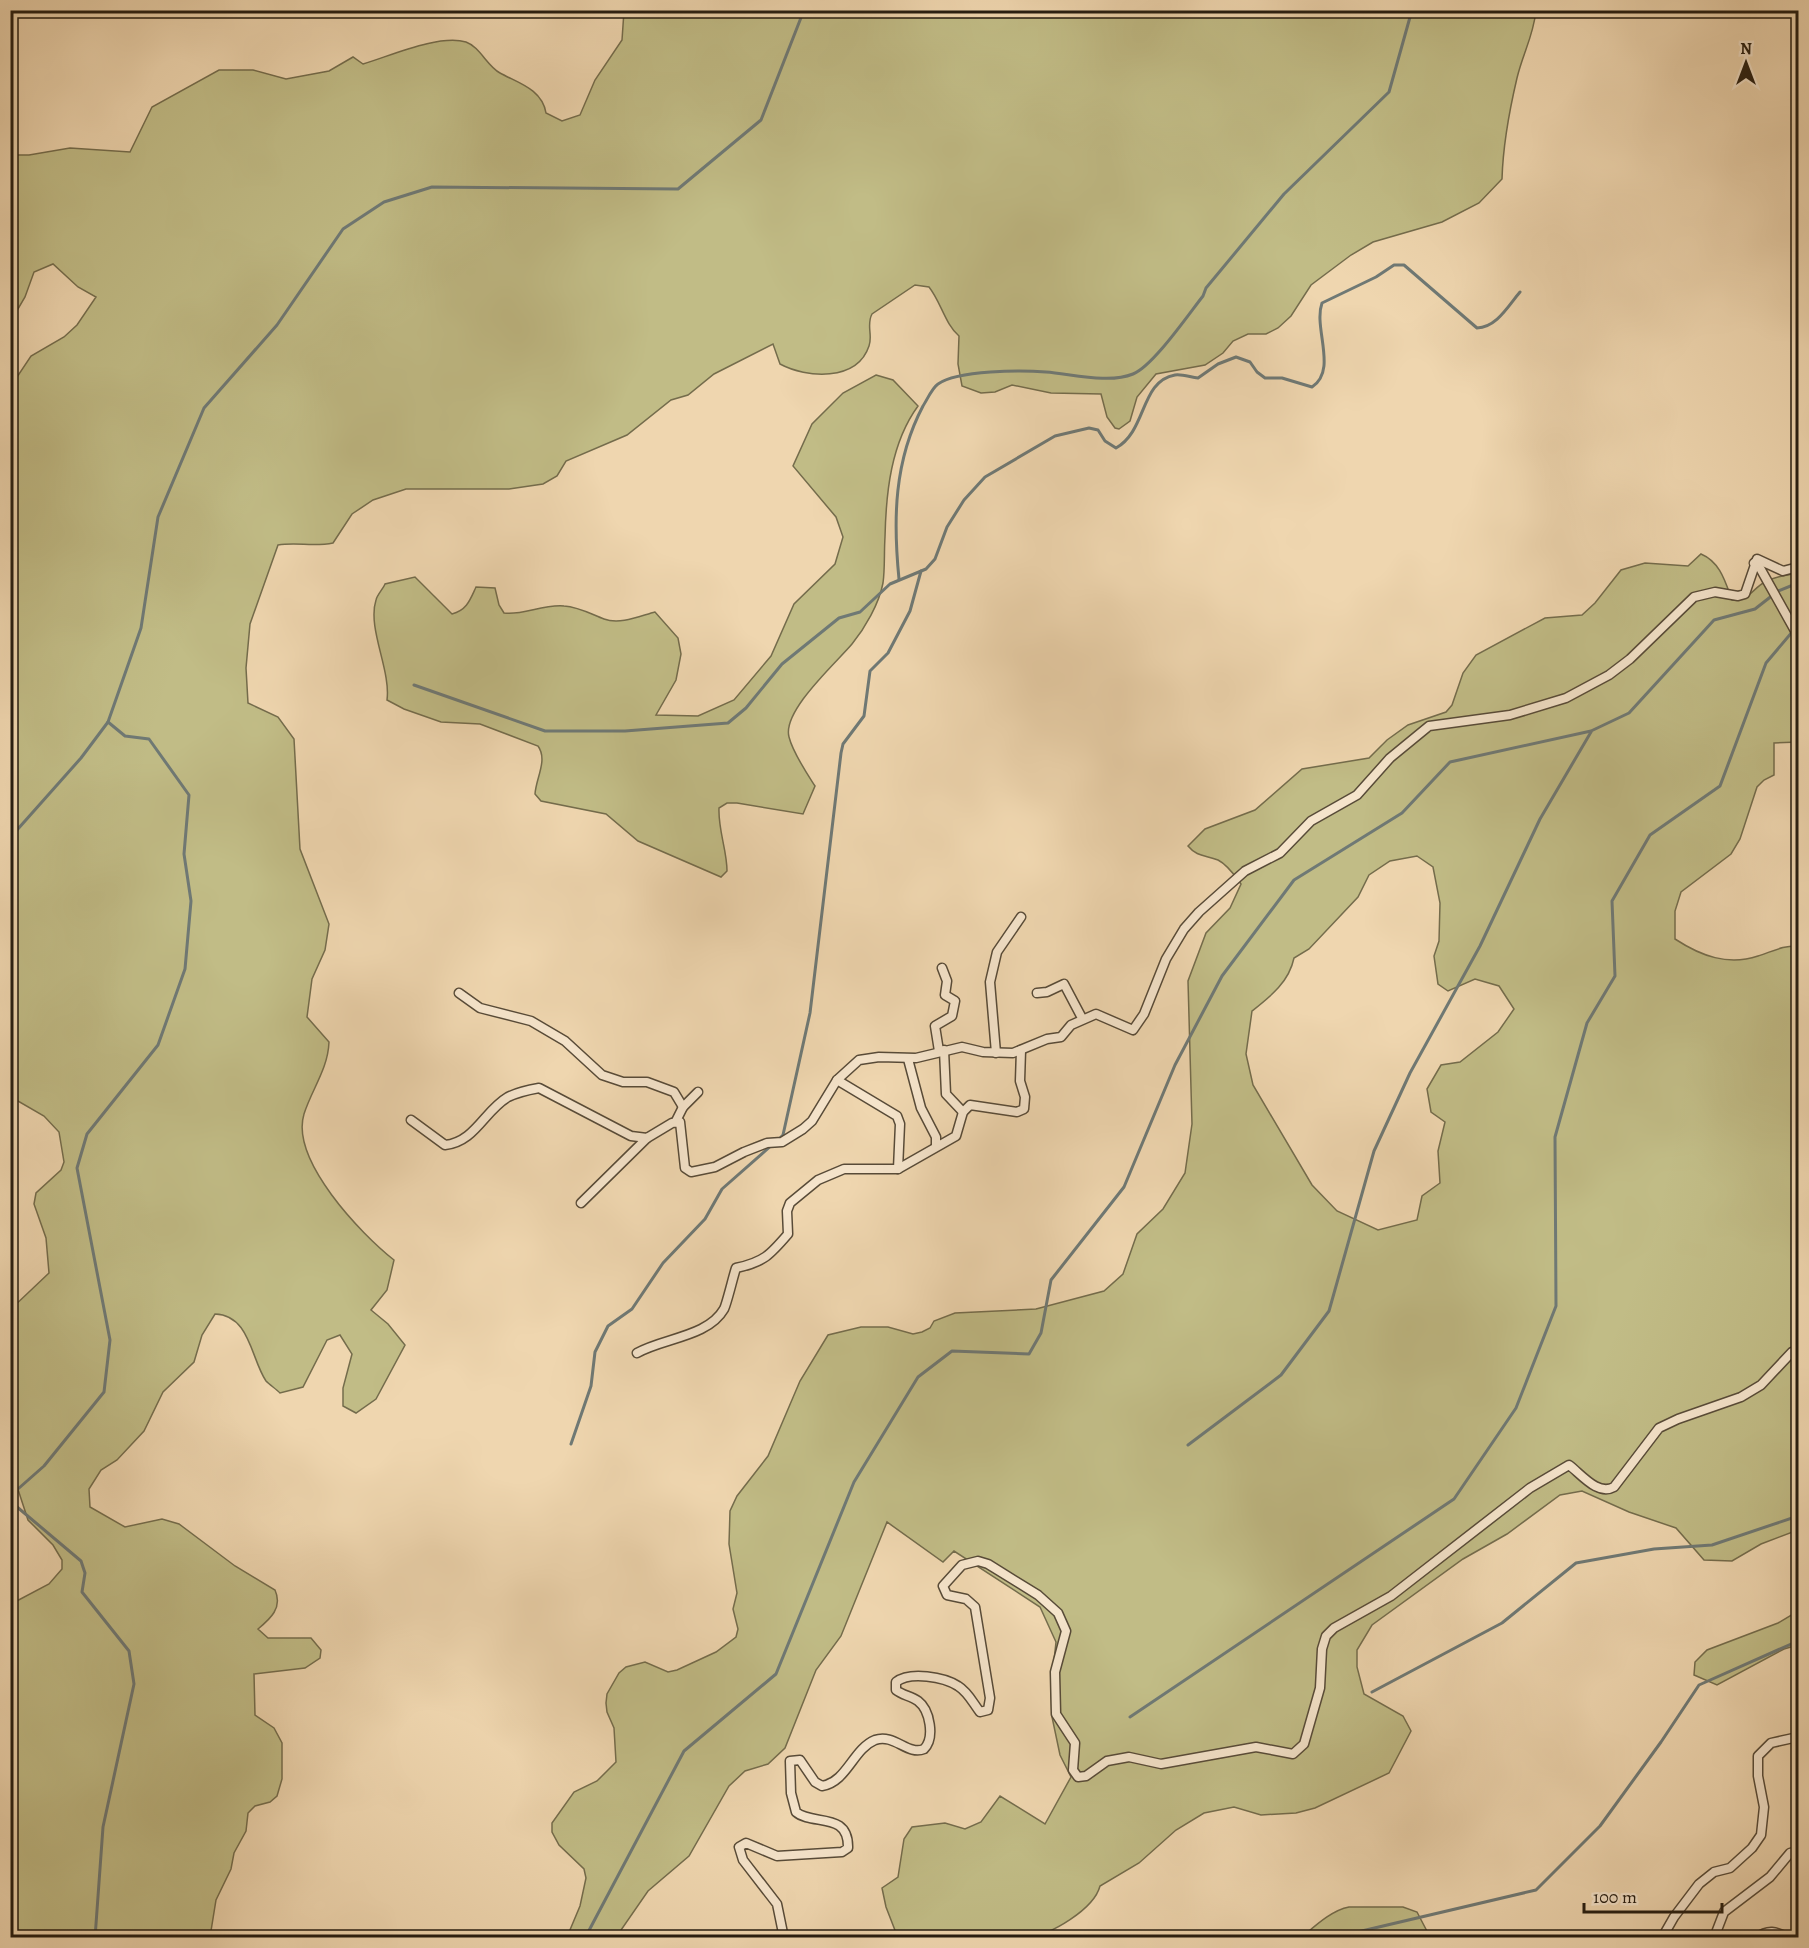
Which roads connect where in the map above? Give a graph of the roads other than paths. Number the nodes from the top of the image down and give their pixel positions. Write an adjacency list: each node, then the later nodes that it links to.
1 (1754, 563): 2 (street); 3 (street); 8 (street)
2 (1798, 567)
3 (1798, 636)
4 (1021, 917): 11 (street)
5 (942, 968): 9 (street)
6 (459, 993): 15 (street)
7 (1037, 993): 8 (street)
8 (1083, 1018): 10 (street)
9 (942, 1050): 11 (street); 12 (street); 16 (street)
10 (1021, 1050): 11 (street); 16 (street)
11 (996, 1053)
12 (908, 1059): 13 (street); 20 (street)
13 (837, 1080): 18 (street); 21 (street)
14 (698, 1092): 15 (street)
15 (683, 1107): 18 (street)
16 (963, 1112): 20 (street)
17 (411, 1120): 19 (street)
18 (676, 1121): 19 (street)
19 (647, 1138): 22 (street)
20 (936, 1146): 21 (street)
21 (898, 1169): 24 (street)
22 (581, 1203)
23 (1798, 1350): 27 (street)
24 (637, 1353)
25 (1798, 1737): 28 (street)
26 (1798, 1851): 29 (street)
27 (784, 1938)
28 (1662, 1938)
29 (1714, 1938)
30 (1756, 1938): 31 (street)
31 (1788, 1938)

